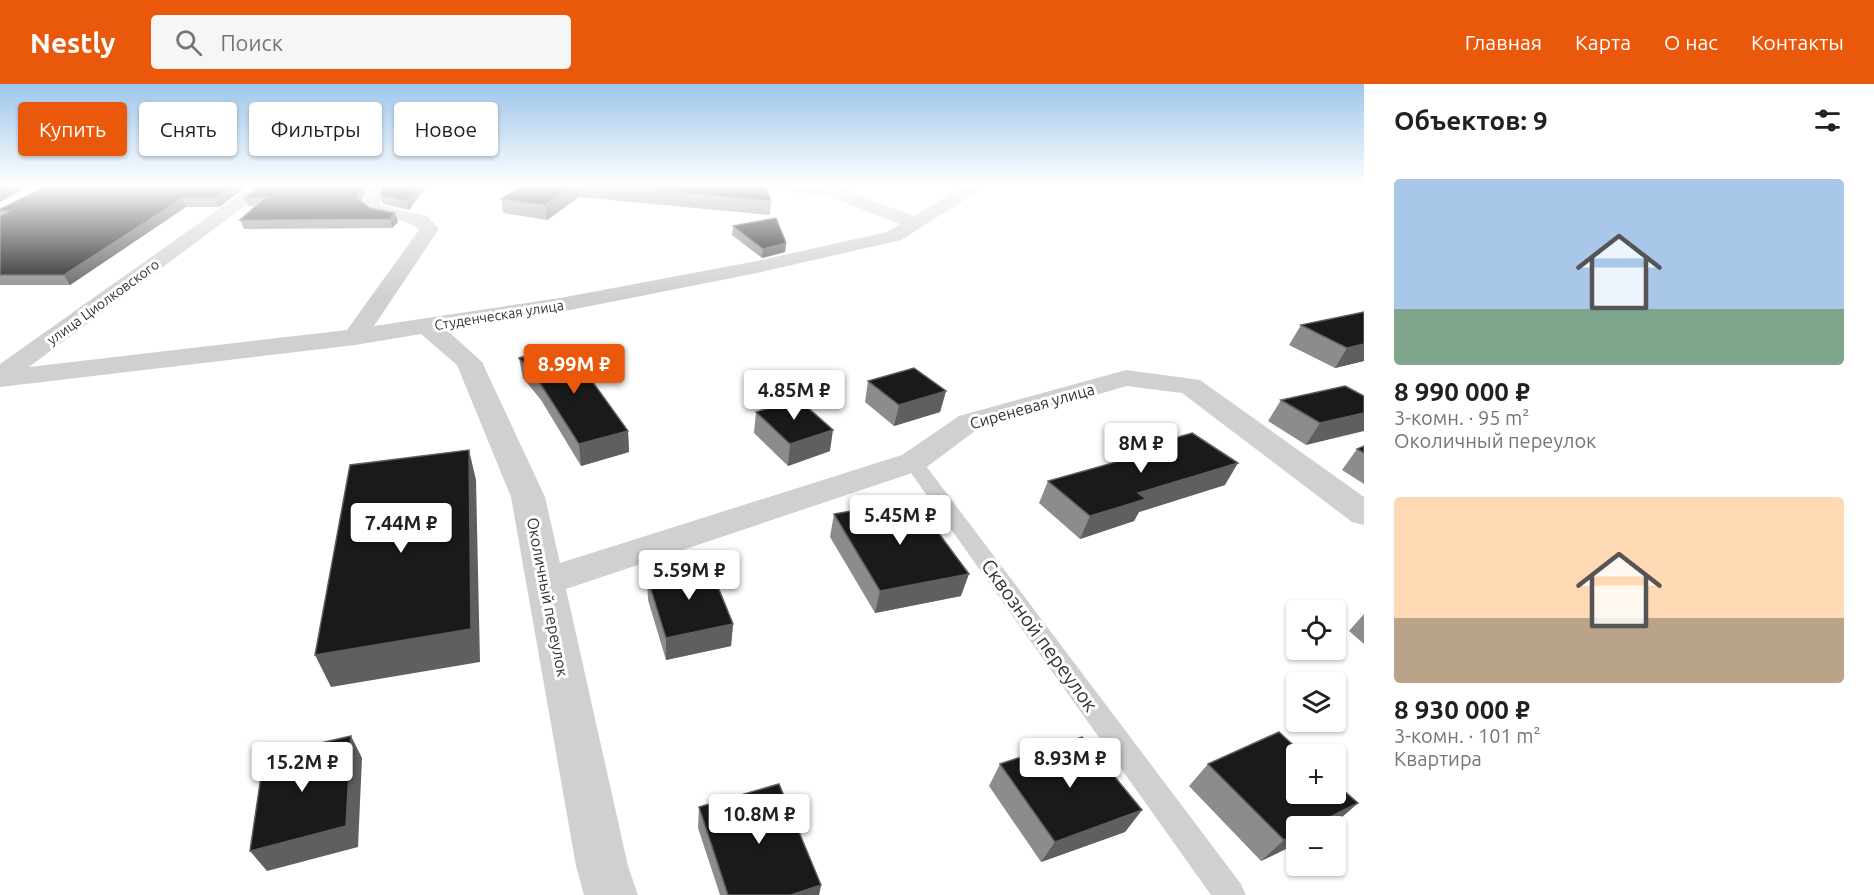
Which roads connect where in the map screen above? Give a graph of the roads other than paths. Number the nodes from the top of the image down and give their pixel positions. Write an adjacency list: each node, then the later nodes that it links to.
1 (213, 223): 6 (street, улица Циолковского)
2 (423, 223): 5 (street)
3 (915, 223): 4 (street, Студенческая улица)
4 (427, 326): 5 (street, Студенческая улица); 9 (street, Околичный переулок)
5 (355, 337): 6 (street, Студенческая улица)
6 (0, 378)
7 (913, 462): 8 (street, Сиреневая улица); 9 (street, Сиреневая улица); 11 (lane, Сквозной переулок)
8 (1364, 514)
9 (545, 582): 10 (street, Околичный переулок)
10 (611, 895)
11 (1230, 895)

